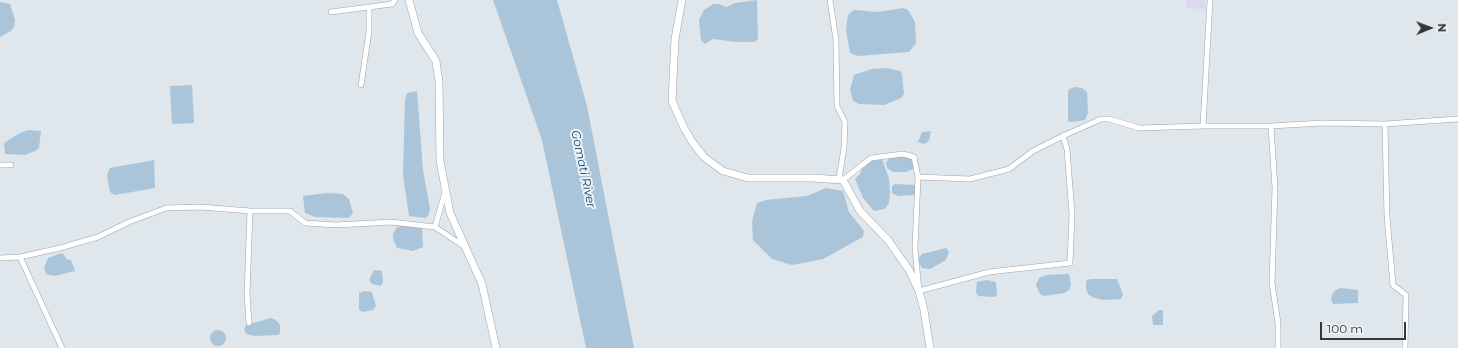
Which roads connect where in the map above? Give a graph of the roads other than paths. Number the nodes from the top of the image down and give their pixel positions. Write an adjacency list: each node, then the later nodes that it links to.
1 (395, 0): 6 (street)
2 (409, 0): 18 (main road)
3 (682, 0): 17 (main road)
4 (830, 0): 17 (street)
5 (1210, 0): 11 (street)
6 (370, 7): 7 (street); 8 (street)
7 (331, 12)
8 (361, 85)
9 (1458, 119): 10 (street)
10 (1385, 124): 12 (street); 30 (street)
11 (1203, 126): 12 (street); 13 (street)
12 (1271, 126): 29 (street)
13 (1063, 136): 16 (street); 24 (street)
14 (11, 164): 15 (street)
15 (0, 165)
16 (918, 177): 17 (street); 24 (street)
17 (841, 180): 24 (main road)
18 (446, 189): 20 (street); 21 (main road)
19 (250, 210): 20 (street); 22 (street); 25 (street)
20 (435, 227): 21 (street)
21 (466, 247): 27 (main road)
22 (20, 257): 23 (street); 26 (street)
23 (0, 258)
24 (918, 291): 28 (main road)
25 (249, 323)
26 (62, 348)
27 (496, 348)
28 (930, 348)
29 (1278, 348)
30 (1405, 348)

